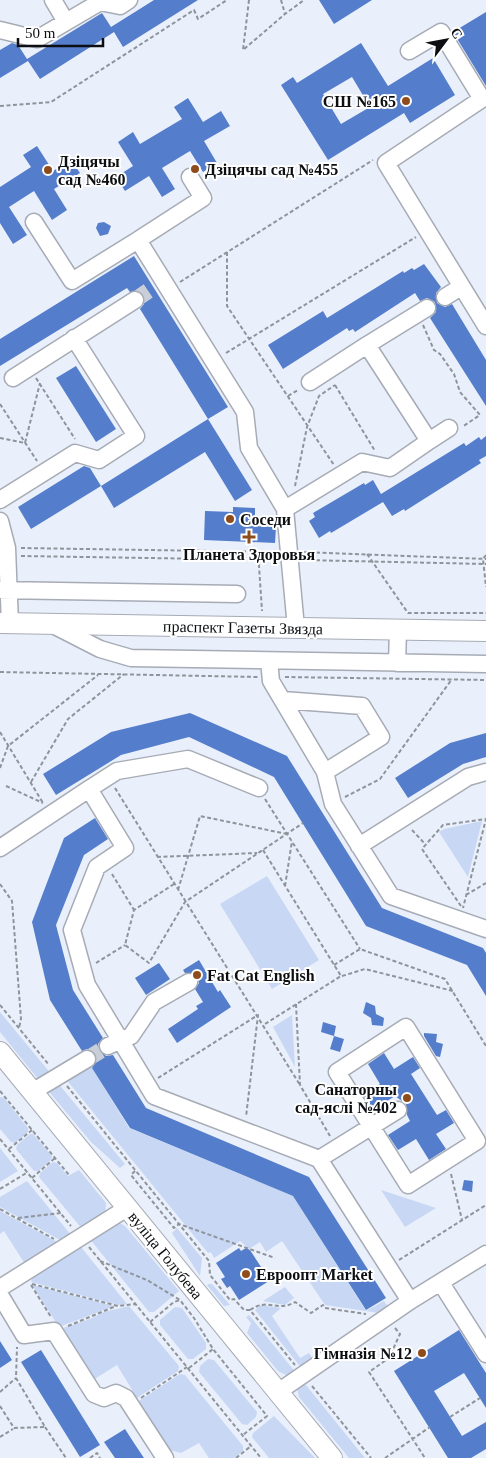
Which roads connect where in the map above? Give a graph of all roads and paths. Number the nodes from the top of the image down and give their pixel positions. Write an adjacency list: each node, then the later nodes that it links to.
1 (53, 0): 8 (lane)
2 (129, 0): 8 (lane)
3 (227, 0): 11 (path)
4 (249, 0): 7 (path)
5 (281, 0): 7 (path)
6 (304, 0): 7 (path)
7 (285, 14)
8 (66, 22): 9 (lane)
9 (0, 30)
10 (409, 51): 15 (lane)
11 (0, 106)
12 (380, 155): 17 (path)
13 (190, 177): 16 (lane)
14 (34, 222): 16 (lane)
15 (427, 230): 19 (lane); 25 (path)
16 (138, 240): 18 (lane)
17 (227, 252): 18 (path); 25 (path)
18 (162, 286): 27 (lane)
19 (461, 287): 20 (lane); 23 (lane)
20 (445, 297)
21 (135, 300): 24 (lane)
22 (427, 308): 26 (lane)
23 (486, 326)
24 (74, 338): 28 (lane); 40 (lane)
25 (249, 338): 27 (path); 35 (path)
26 (367, 345): 29 (lane); 38 (lane)
27 (213, 361): 45 (lane)
28 (30, 367): 30 (lane); 32 (path)
29 (326, 370): 31 (lane); 33 (path)
30 (13, 378)
31 (310, 382)
32 (40, 383): 39 (path); 40 (path)
33 (335, 385): 35 (path); 41 (path)
34 (0, 404): 39 (path)
35 (307, 427): 43 (path); 45 (path)
36 (449, 428): 38 (lane)
37 (0, 438): 39 (path)
38 (429, 441): 41 (lane)
39 (25, 443): 42 (path)
40 (86, 456): 42 (lane)
41 (362, 462): 43 (lane)
42 (44, 472): 44 (lane)
43 (341, 475): 45 (lane)
44 (0, 500)
45 (288, 507): 50 (lane)
46 (0, 521): 48 (lane)
47 (258, 551): 48 (path); 50 (path); 52 (path)
48 (7, 552): 52 (path); 56 (lane)
49 (367, 554): 50 (path); 51 (path); 53 (path)
50 (289, 556): 52 (path); 53 (path); 62 (lane)
51 (485, 557): 54 (path)
52 (259, 560): 59 (path)
53 (373, 562): 54 (path); 58 (path)
54 (485, 564): 55 (path)
55 (486, 587)
56 (4, 590): 57 (lane); 60 (lane)
57 (237, 594)
58 (486, 613)
59 (262, 615)
60 (5, 624): 61 (main road, праспект Газеты Звязда)
61 (52, 624): 62 (main road, праспект Газеты Звязда); 67 (lane)
62 (296, 628): 63 (main road, праспект Газеты Звязда)
63 (398, 630): 64 (main road, праспект Газеты Звязда); 65 (lane)
64 (486, 631)
65 (397, 663): 66 (lane); 67 (lane)
66 (486, 664)
67 (267, 666): 69 (path); 71 (path); 73 (lane)
68 (0, 672): 70 (path)
69 (124, 674): 70 (path); 81 (path)
70 (98, 675): 75 (path)
71 (452, 679): 72 (path); 85 (path)
72 (486, 680)
73 (282, 700): 78 (lane); 78 (lane)
74 (0, 732): 75 (path)
75 (8, 746): 76 (path); 81 (path)
76 (1, 763): 77 (path)
77 (0, 768)
78 (325, 772): 85 (lane)
79 (486, 772): 87 (lane)
80 (108, 777): 83 (lane); 84 (lane); 98 (path)
81 (30, 782): 86 (path)
82 (6, 786): 86 (path)
83 (258, 788): 90 (path)
84 (89, 789): 86 (lane); 99 (lane)
85 (333, 804): 93 (lane)
86 (46, 809): 94 (lane)
87 (402, 819): 92 (path); 93 (lane)
88 (486, 819): 92 (path); 105 (path)
89 (303, 823): 90 (path)
90 (287, 834): 91 (path); 95 (path); 97 (path)
91 (292, 841): 103 (path); 111 (path)
92 (426, 844): 108 (path)
93 (359, 846): 108 (lane)
94 (0, 848)
95 (263, 850): 96 (path); 103 (path)
96 (259, 852): 97 (path); 106 (path)
97 (188, 855): 98 (path); 104 (path)
98 (157, 857): 102 (path)
99 (105, 862): 107 (path); 113 (lane)
100 (486, 883): 105 (path)
101 (0, 884): 121 (path)
102 (174, 884): 104 (path); 107 (path)
103 (285, 886): 112 (path)
104 (178, 890): 106 (path)
105 (466, 895): 108 (path)
106 (185, 902): 110 (path); 119 (path)
107 (134, 910): 110 (path)
108 (461, 914): 109 (lane)
109 (486, 929)
110 (125, 945): 113 (path)
111 (360, 949): 112 (path); 116 (path)
112 (334, 965): 114 (path)
113 (83, 970): 122 (lane)
114 (341, 976): 116 (path); 117 (path)
115 (189, 982): 122 (lane)
116 (453, 991): 123 (path)
117 (296, 1004): 120 (path); 128 (path)
118 (0, 1005): 121 (path)
119 (258, 1015): 120 (path); 127 (path); 134 (path)
120 (264, 1025): 128 (path)
121 (19, 1028): 126 (path)
122 (114, 1043): 127 (lane)
123 (486, 1046)
124 (0, 1052): 129 (main road, вуліца Голубева)
125 (87, 1058): 126 (lane)
126 (58, 1076): 129 (lane); 141 (path)
127 (148, 1085): 134 (lane)
128 (300, 1085): 136 (path)
129 (32, 1092): 147 (main road, вуліца Голубева)
130 (1, 1093): 133 (path)
131 (398, 1110): 132 (lane)
132 (370, 1127): 136 (lane); 140 (lane); 140 (lane)
133 (32, 1130): 137 (path); 138 (path)
134 (245, 1131): 139 (lane)
135 (0, 1139): 137 (path)
136 (337, 1147): 139 (lane)
137 (9, 1149): 142 (path)
138 (55, 1158): 143 (path); 144 (path)
139 (319, 1159): 157 (lane)
140 (447, 1160): 151 (path)
141 (135, 1171): 152 (path); 152 (path)
142 (28, 1172): 144 (path); 145 (path)
143 (69, 1175)
144 (32, 1178): 149 (path)
145 (0, 1189)
146 (486, 1205): 151 (path)
147 (127, 1208): 153 (lane); 179 (main road, вуліца Голубева)
148 (0, 1209): 150 (path)
149 (61, 1213): 150 (path); 153 (path)
150 (17, 1218): 153 (path)
151 (462, 1221): 157 (path)
152 (179, 1224): 155 (path); 167 (path)
153 (74, 1241): 156 (path); 160 (lane)
154 (486, 1254): 159 (lane)
155 (276, 1258)
156 (100, 1261): 163 (path); 165 (path)
157 (389, 1266): 164 (lane)
158 (29, 1283): 166 (path)
159 (440, 1283): 164 (lane); 174 (lane)
160 (0, 1288)
161 (0, 1295): 172 (lane)
162 (183, 1297): 163 (path)
163 (180, 1300): 170 (path); 173 (path)
164 (410, 1301): 169 (lane)
165 (136, 1304): 166 (path); 170 (path)
166 (118, 1306): 171 (path)
167 (250, 1310): 168 (path); 176 (path)
168 (369, 1314)
169 (388, 1317): 176 (lane); 189 (path)
170 (150, 1322): 175 (path)
171 (54, 1331): 172 (lane); 181 (lane)
172 (24, 1336): 177 (path)
173 (213, 1349): 175 (path); 187 (path)
174 (486, 1354)
175 (188, 1368): 181 (path); 187 (path)
176 (303, 1375): 179 (lane); 198 (path)
177 (16, 1378): 178 (path); 184 (path)
178 (0, 1392)
179 (278, 1392): 197 (main road, вуліца Голубева)
180 (480, 1398): 183 (path)
181 (131, 1404): 194 (lane)
182 (0, 1406): 186 (path)
183 (450, 1417)
184 (45, 1427): 186 (path); 191 (path)
185 (430, 1427): 189 (path)
186 (14, 1428): 188 (path)
187 (242, 1435): 190 (path)
188 (0, 1437)
189 (412, 1439): 199 (path); 200 (path)
190 (251, 1446): 195 (path); 196 (path)
191 (66, 1458)
192 (90, 1458): 193 (path)
193 (100, 1458)
194 (165, 1458)
195 (236, 1458)
196 (262, 1458)
197 (332, 1458)
198 (371, 1458)
199 (385, 1458)
200 (425, 1458)

